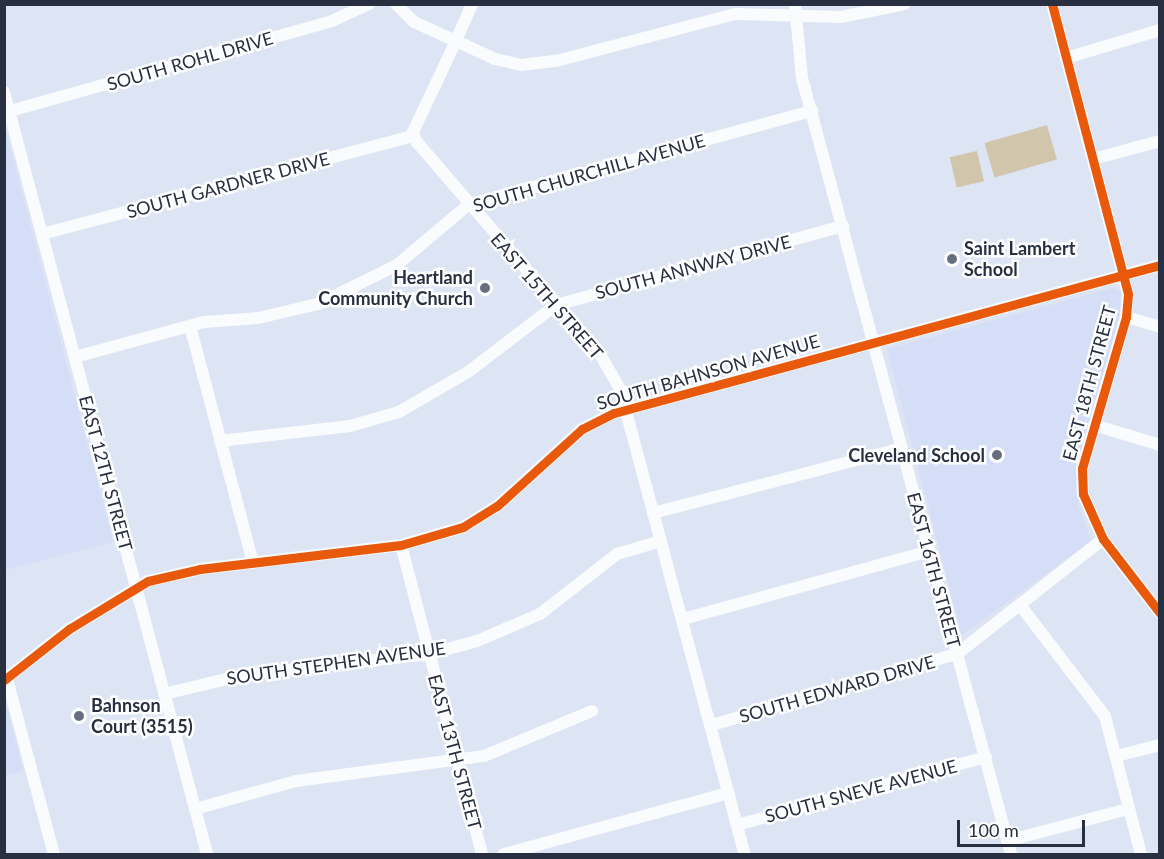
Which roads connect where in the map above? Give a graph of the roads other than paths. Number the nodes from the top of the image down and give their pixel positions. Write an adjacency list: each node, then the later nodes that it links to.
1 (369, 4): 11 (street, SOUTH ROHL DRIVE)
2 (396, 4): 8 (street)
3 (472, 4): 8 (street)
4 (905, 4): 6 (street)
5 (1052, 4): 9 (street, EAST 18TH STREET)
6 (795, 10): 8 (street); 12 (street, EAST 16TH STREET)
7 (1160, 30): 9 (street)
8 (456, 41): 13 (street)
9 (1066, 58): 15 (street, EAST 18TH STREET)
10 (4, 92): 11 (street, EAST 12TH STREET)
11 (10, 111): 18 (street, EAST 12TH STREET)
12 (812, 111): 16 (street, SOUTH CHURCHILL AVENUE); 17 (street, EAST 16TH STREET)
13 (414, 136): 16 (street, EAST 15TH STREET); 18 (street, SOUTH GARDNER DRIVE)
14 (1160, 141): 15 (street)
15 (1093, 159): 20 (street, EAST 18TH STREET)
16 (468, 206): 21 (street, EAST 15TH STREET); 23 (street, SOUTH CHURCHILL AVENUE)
17 (843, 226): 21 (street, SOUTH ANNWAY DRIVE); 25 (street, EAST 16TH STREET)
18 (42, 234): 26 (street, EAST 12TH STREET)
19 (1160, 265): 20 (street, SOUTH BAHNSON AVENUE)
20 (1125, 274): 22 (street, EAST 18TH STREET); 25 (street, SOUTH BAHNSON AVENUE)
21 (556, 305): 27 (street, EAST 15TH STREET); 29 (street, SOUTH ANNWAY DRIVE)
22 (1126, 317): 24 (street); 28 (street, EAST 18TH STREET)
23 (190, 326): 26 (street, SOUTH CHURCHILL AVENUE); 29 (street)
24 (1160, 327)
25 (874, 343): 27 (street, SOUTH BAHNSON AVENUE); 31 (street, EAST 16TH STREET)
26 (75, 357): 38 (street, EAST 12TH STREET)
27 (626, 410): 32 (street, EAST 15TH STREET); 35 (street, SOUTH BAHNSON AVENUE)
28 (1094, 425): 30 (street); 33 (street, EAST 18TH STREET)
29 (220, 441): 37 (street)
30 (1160, 445)
31 (902, 448): 32 (street); 36 (street, EAST 16TH STREET)
32 (653, 513): 34 (street, EAST 15TH STREET)
33 (1103, 539): 39 (street, SOUTH EDWARD DRIVE); 40 (street, EAST 18TH STREET)
34 (661, 542): 41 (street, EAST 15TH STREET); 42 (street, SOUTH STEPHEN AVENUE)
35 (401, 545): 37 (street, SOUTH BAHNSON AVENUE); 42 (street, EAST 13TH STREET)
36 (930, 550): 41 (street); 43 (street, EAST 16TH STREET)
37 (252, 563): 38 (street, SOUTH BAHNSON AVENUE)
38 (136, 586): 44 (street, SOUTH BAHNSON AVENUE); 45 (street, EAST 12TH STREET)
39 (1020, 605): 43 (street, SOUTH EDWARD DRIVE); 49 (street)
40 (1160, 613)
41 (682, 619): 47 (street, EAST 15TH STREET)
42 (430, 654): 45 (street, SOUTH STEPHEN AVENUE); 51 (street, EAST 13TH STREET)
43 (957, 654): 47 (street, SOUTH EDWARD DRIVE); 50 (street, EAST 16TH STREET)
44 (6, 679): 57 (street)
45 (164, 694): 53 (street, EAST 12TH STREET)
46 (592, 711): 51 (street)
47 (712, 725): 52 (street, EAST 15TH STREET)
48 (1160, 745): 49 (street)
49 (1116, 756): 54 (street)
50 (986, 757): 55 (street, SOUTH SNEVE AVENUE); 56 (street, EAST 16TH STREET)
51 (457, 762): 53 (street); 59 (street, EAST 13TH STREET)
52 (729, 793): 55 (street, EAST 15TH STREET); 60 (street)
53 (195, 809): 58 (street, EAST 12TH STREET)
54 (1128, 809): 56 (street); 63 (street)
55 (737, 825): 61 (street, EAST 15TH STREET)
56 (1007, 841): 62 (street, EAST 16TH STREET)
57 (54, 855)
58 (207, 855)
59 (482, 855)
60 (504, 855)
61 (745, 855)
62 (1011, 855)
63 (1141, 855)

